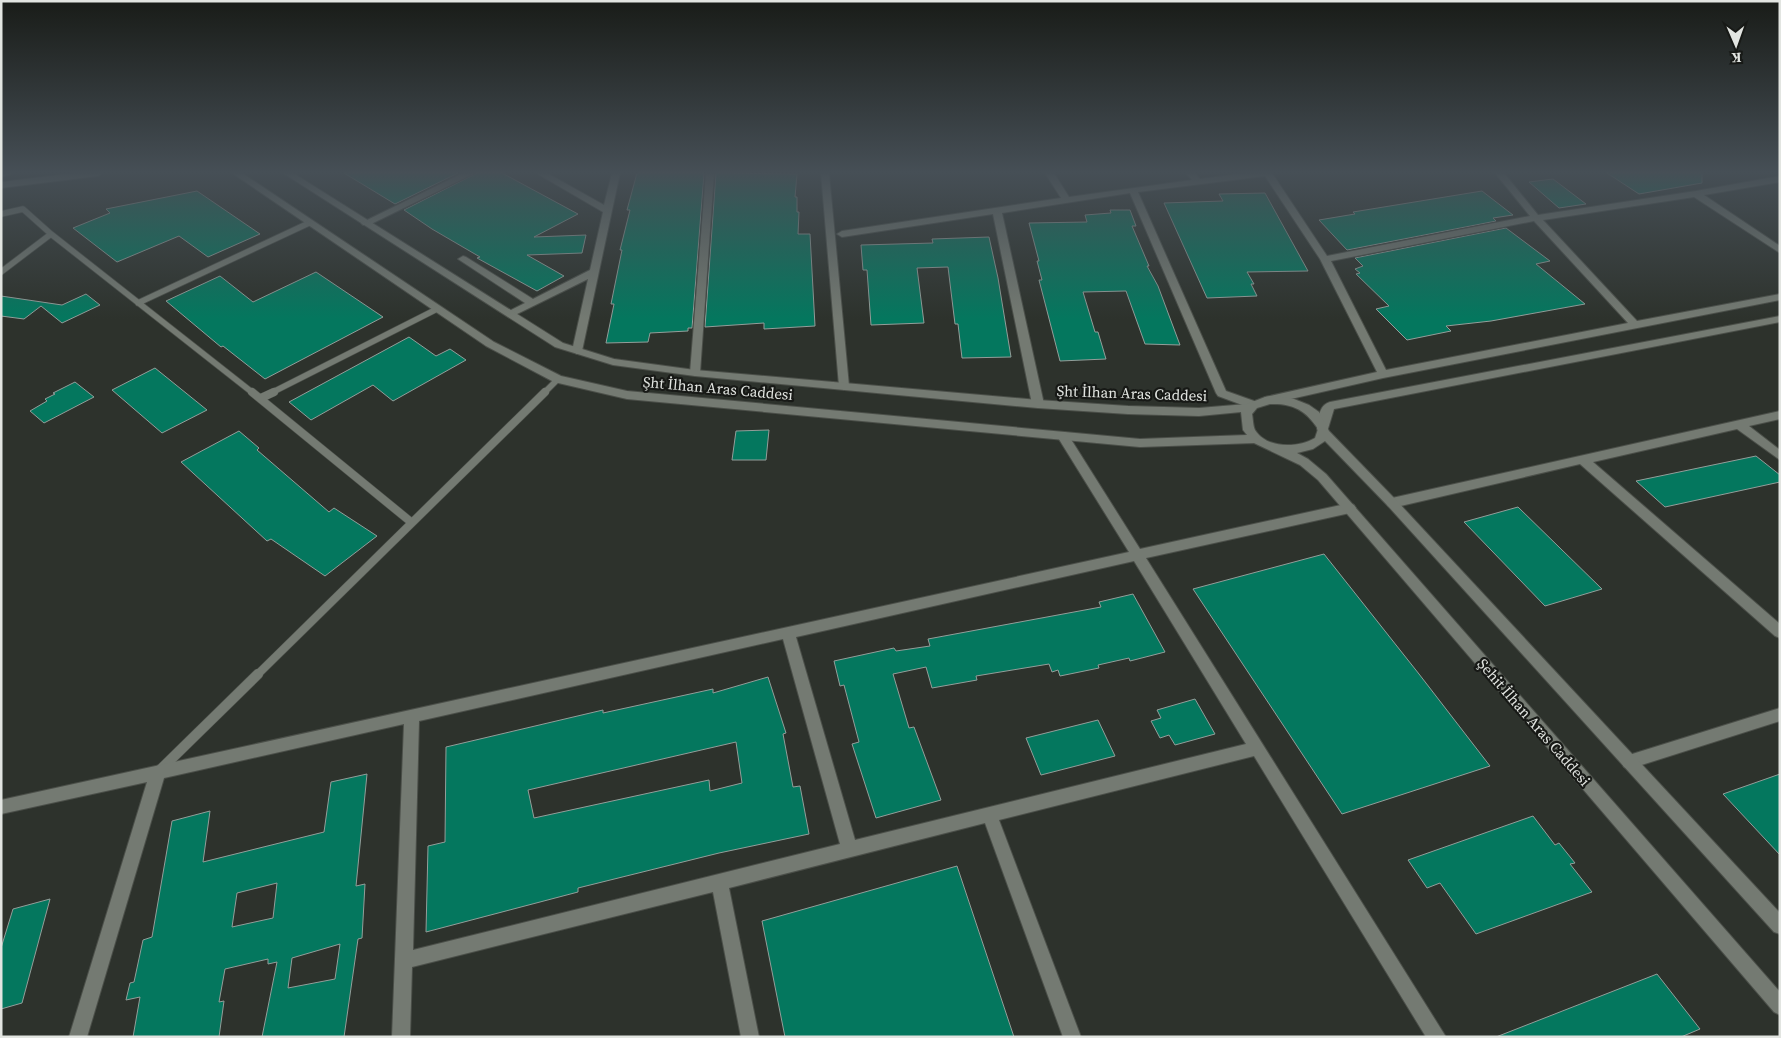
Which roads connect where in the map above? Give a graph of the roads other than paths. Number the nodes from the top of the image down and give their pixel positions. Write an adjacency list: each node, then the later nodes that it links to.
1 (37, 221): 15 (lane)
2 (369, 221): 14 (street)
3 (606, 221): 21 (street)
4 (706, 221): 30 (street)
5 (829, 221): 33 (street)
6 (931, 221): 16 (street)
7 (1000, 221): 36 (street)
8 (1147, 221): 37 (street)
9 (1300, 221): 19 (street)
10 (1518, 221): 19 (street)
11 (1539, 221): 28 (street)
12 (1737, 221): 17 (street)
13 (309, 223): 24 (lane); 25 (street, Şht İlhan Aras Caddesi)
14 (366, 223): 26 (street, Şht İlhan Aras Caddesi)
15 (51, 234): 20 (lane); 24 (lane)
16 (842, 234)
17 (1780, 250)
18 (463, 259): 23 (street)
19 (1325, 259): 31 (street)
20 (1, 272)
21 (594, 272): 23 (street); 29 (street)
22 (1780, 297): 28 (street)
23 (531, 302): 26 (street)
24 (138, 303): 34 (lane)
25 (437, 309): 32 (street, Şht İlhan Aras Caddesi); 34 (lane)
26 (511, 314): 29 (street, Şht İlhan Aras Caddesi)
27 (1780, 319): 40 (street)
28 (1635, 325): 31 (street)
29 (577, 351): 30 (street, Şht İlhan Aras Caddesi)
30 (695, 373): 33 (street, Şht İlhan Aras Caddesi)
31 (1384, 374): 35 (street)
32 (558, 379): 41 (street, Şht İlhan Aras Caddesi); 48 (lane)
33 (844, 386): 36 (street, Şht İlhan Aras Caddesi)
34 (260, 398): 48 (lane)
35 (1269, 400): 37 (street); 40 (street)
36 (1038, 404): 37 (street, Şht İlhan Aras Caddesi)
37 (1251, 407): 42 (street)
38 (1780, 415): 39 (street)
39 (1740, 424): 44 (street); 45 (street)
40 (1323, 431): 43 (street); 46 (street)
41 (1063, 436): 42 (street, Şht İlhan Aras Caddesi); 49 (street)
42 (1258, 439): 43 (street)
43 (1280, 449): 47 (street, Şehit İlhan Aras Caddesi)
44 (1780, 456)
45 (1583, 460): 46 (street); 50 (street)
46 (1392, 503): 55 (street)
47 (1350, 508): 49 (street); 63 (street, Şehit İlhan Aras Caddesi)
48 (411, 522): 56 (lane)
49 (1137, 556): 51 (street); 54 (street)
50 (1780, 632)
51 (788, 633): 53 (street); 59 (street)
52 (1780, 714): 55 (street)
53 (412, 716): 56 (street); 62 (street)
54 (1257, 748): 58 (street); 68 (street)
55 (1629, 762): 61 (street)
56 (158, 772): 57 (street); 64 (street)
57 (1, 807)
58 (989, 814): 59 (street); 67 (street)
59 (850, 850): 60 (street)
60 (720, 882): 62 (street); 66 (street)
61 (1780, 926)
62 (403, 960): 65 (street)
63 (1780, 1006)
64 (78, 1037)
65 (401, 1037)
66 (750, 1037)
67 (1072, 1037)
68 (1437, 1037)

